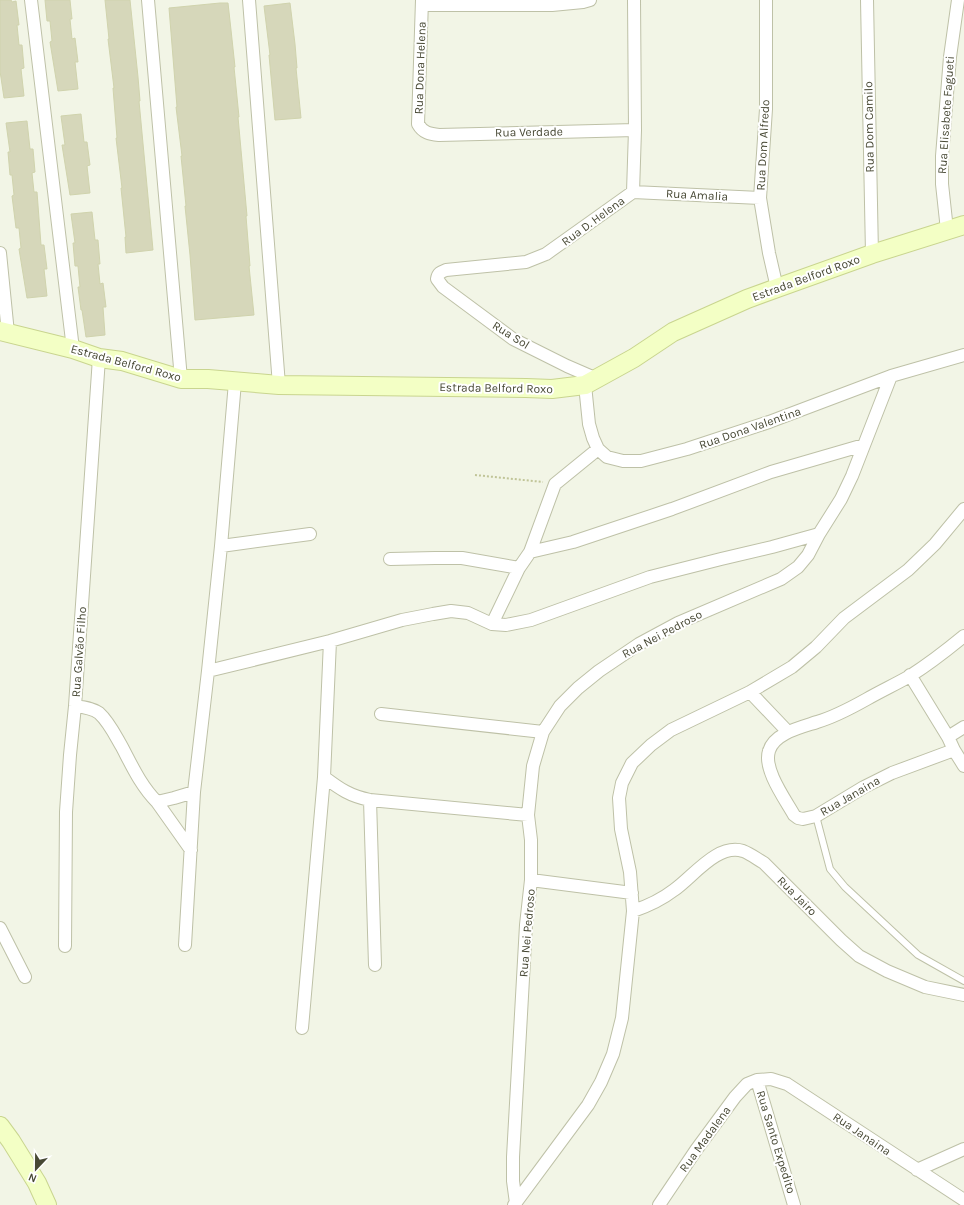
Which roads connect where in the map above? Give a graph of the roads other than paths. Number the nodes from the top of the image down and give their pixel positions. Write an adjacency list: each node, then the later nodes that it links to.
1 (31, 0): 21 (street)
2 (148, 0): 25 (street)
3 (249, 0): 28 (street)
4 (590, 0): 9 (street)
5 (634, 0): 10 (street, Rua D. Helena)
6 (766, 0): 13 (street, Rua Dom Alfredo)
7 (867, 0): 17 (street, Rua Dom Camilo)
8 (958, 0): 15 (street, Rua Elisabete Fagueti)
9 (422, 3): 11 (street, Rua Dona Helena)
10 (635, 130): 11 (street, Rua Verdade); 12 (street, Rua D. Helena)
11 (424, 132)
12 (633, 192): 13 (street, Rua Amalia); 18 (street, Rua D. Helena)
13 (760, 198): 19 (street, Rua Dom Alfredo)
14 (964, 225): 15 (street, Estrada Belford Roxo)
15 (947, 230): 17 (street, Estrada Belford Roxo)
16 (0, 253): 20 (street)
17 (872, 254): 19 (street, Estrada Belford Roxo)
18 (438, 275): 27 (street, Rua Sol)
19 (777, 288): 27 (street, Estrada Belford Roxo)
20 (4, 332): 21 (street, Estrada Belford Roxo)
21 (73, 349): 23 (street, Estrada Belford Roxo)
22 (963, 356): 24 (street, Rua Dona Valentina)
23 (99, 358): 25 (street, Estrada Belford Roxo); 44 (street, Rua Galvão Filho)
24 (891, 376): 29 (street, Rua Nei Pedroso); 30 (street, Rua Dona Valentina)
25 (181, 379): 26 (street, Estrada Belford Roxo)
26 (235, 382): 28 (street, Estrada Belford Roxo); 34 (street)
27 (591, 382): 28 (street, Estrada Belford Roxo); 30 (street)
28 (280, 385)
29 (864, 445): 33 (street, Rua Nei Pedroso); 35 (street)
30 (598, 449): 35 (street)
31 (964, 509): 43 (street, Rua Nei Pedroso)
32 (310, 534): 34 (street)
33 (819, 534): 38 (street); 47 (street, Rua Nei Pedroso)
34 (221, 546): 41 (street)
35 (530, 552): 37 (street)
36 (390, 559): 37 (street)
37 (519, 568): 38 (street)
38 (492, 624): 40 (street)
39 (964, 636): 42 (street, Rua Janaina)
40 (330, 641): 41 (street); 52 (street)
41 (208, 671): 53 (street)
42 (910, 675): 48 (street, Rua Janaina); 49 (street)
43 (750, 692): 48 (street); 60 (street, Rua Nei Pedroso)
44 (75, 706): 55 (street); 64 (street, Rua Galvão Filho)
45 (381, 714): 47 (street)
46 (964, 727): 49 (street)
47 (543, 732): 56 (street, Rua Nei Pedroso)
48 (788, 732): 57 (street, Rua Janaina)
49 (948, 737): 50 (street)
50 (954, 750): 51 (street); 57 (street, Rua Janaina)
51 (964, 766)
52 (324, 777): 54 (street); 69 (street)
53 (194, 792): 55 (street); 58 (street)
54 (370, 800): 56 (street); 65 (street)
55 (157, 802): 58 (street)
56 (528, 815): 59 (street, Rua Nei Pedroso)
57 (816, 816): 67 (lane)
58 (190, 850): 63 (street)
59 (531, 880): 60 (street); 76 (street, Rua Nei Pedroso)
60 (632, 894): 61 (street, Rua Nei Pedroso)
61 (633, 911): 68 (street, Rua Jairo); 76 (street, Rua Nei Pedroso)
62 (0, 928): 66 (street)
63 (186, 945)
64 (65, 946)
65 (375, 965)
66 (26, 977)
67 (964, 981)
68 (964, 995)
69 (302, 1028)
70 (757, 1080): 73 (street, Rua Janaina); 75 (street, Rua Santo Expedito); 78 (street, Rua Madalena)
71 (0, 1126): 77 (street)
72 (964, 1149): 73 (street)
73 (917, 1170): 74 (street, Rua Janaina)
74 (964, 1200)
75 (791, 1203)
76 (515, 1204)
77 (48, 1205)
78 (659, 1205)

